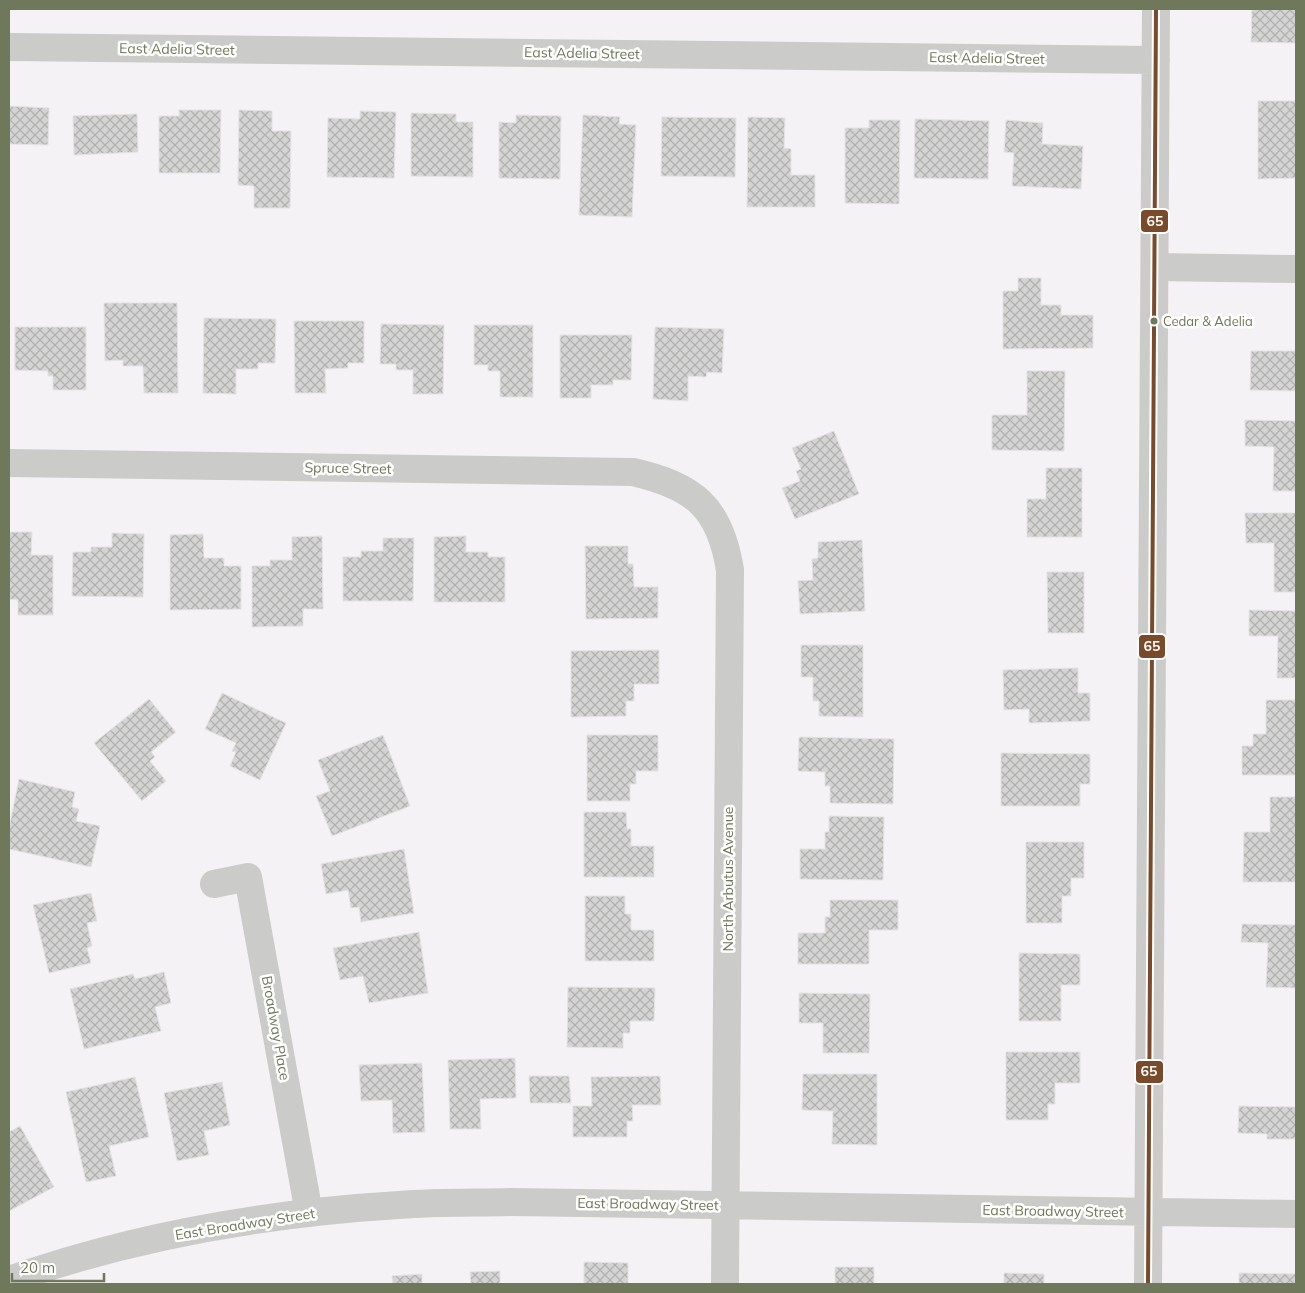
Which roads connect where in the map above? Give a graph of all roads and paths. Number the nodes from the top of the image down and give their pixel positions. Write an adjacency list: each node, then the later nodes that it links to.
1 (1156, 9): 3 (street)
2 (9, 47): 3 (street, East Adelia Street)
3 (1156, 60): 4 (street)
4 (1156, 267): 5 (street); 10 (street)
5 (1296, 269)
6 (9, 463): 7 (street, Spruce Street)
7 (684, 488): 9 (street, North Arbutus Avenue)
8 (214, 884): 11 (street, Broadway Place)
9 (726, 1206): 10 (street, East Broadway Street); 11 (street, East Broadway Street); 14 (street, North Arbutus Avenue)
10 (1149, 1212): 12 (street, East Broadway Street); 15 (street)
11 (309, 1213): 13 (street, East Broadway Street)
12 (1296, 1214)
13 (9, 1280)
14 (725, 1284)
15 (1148, 1284)

